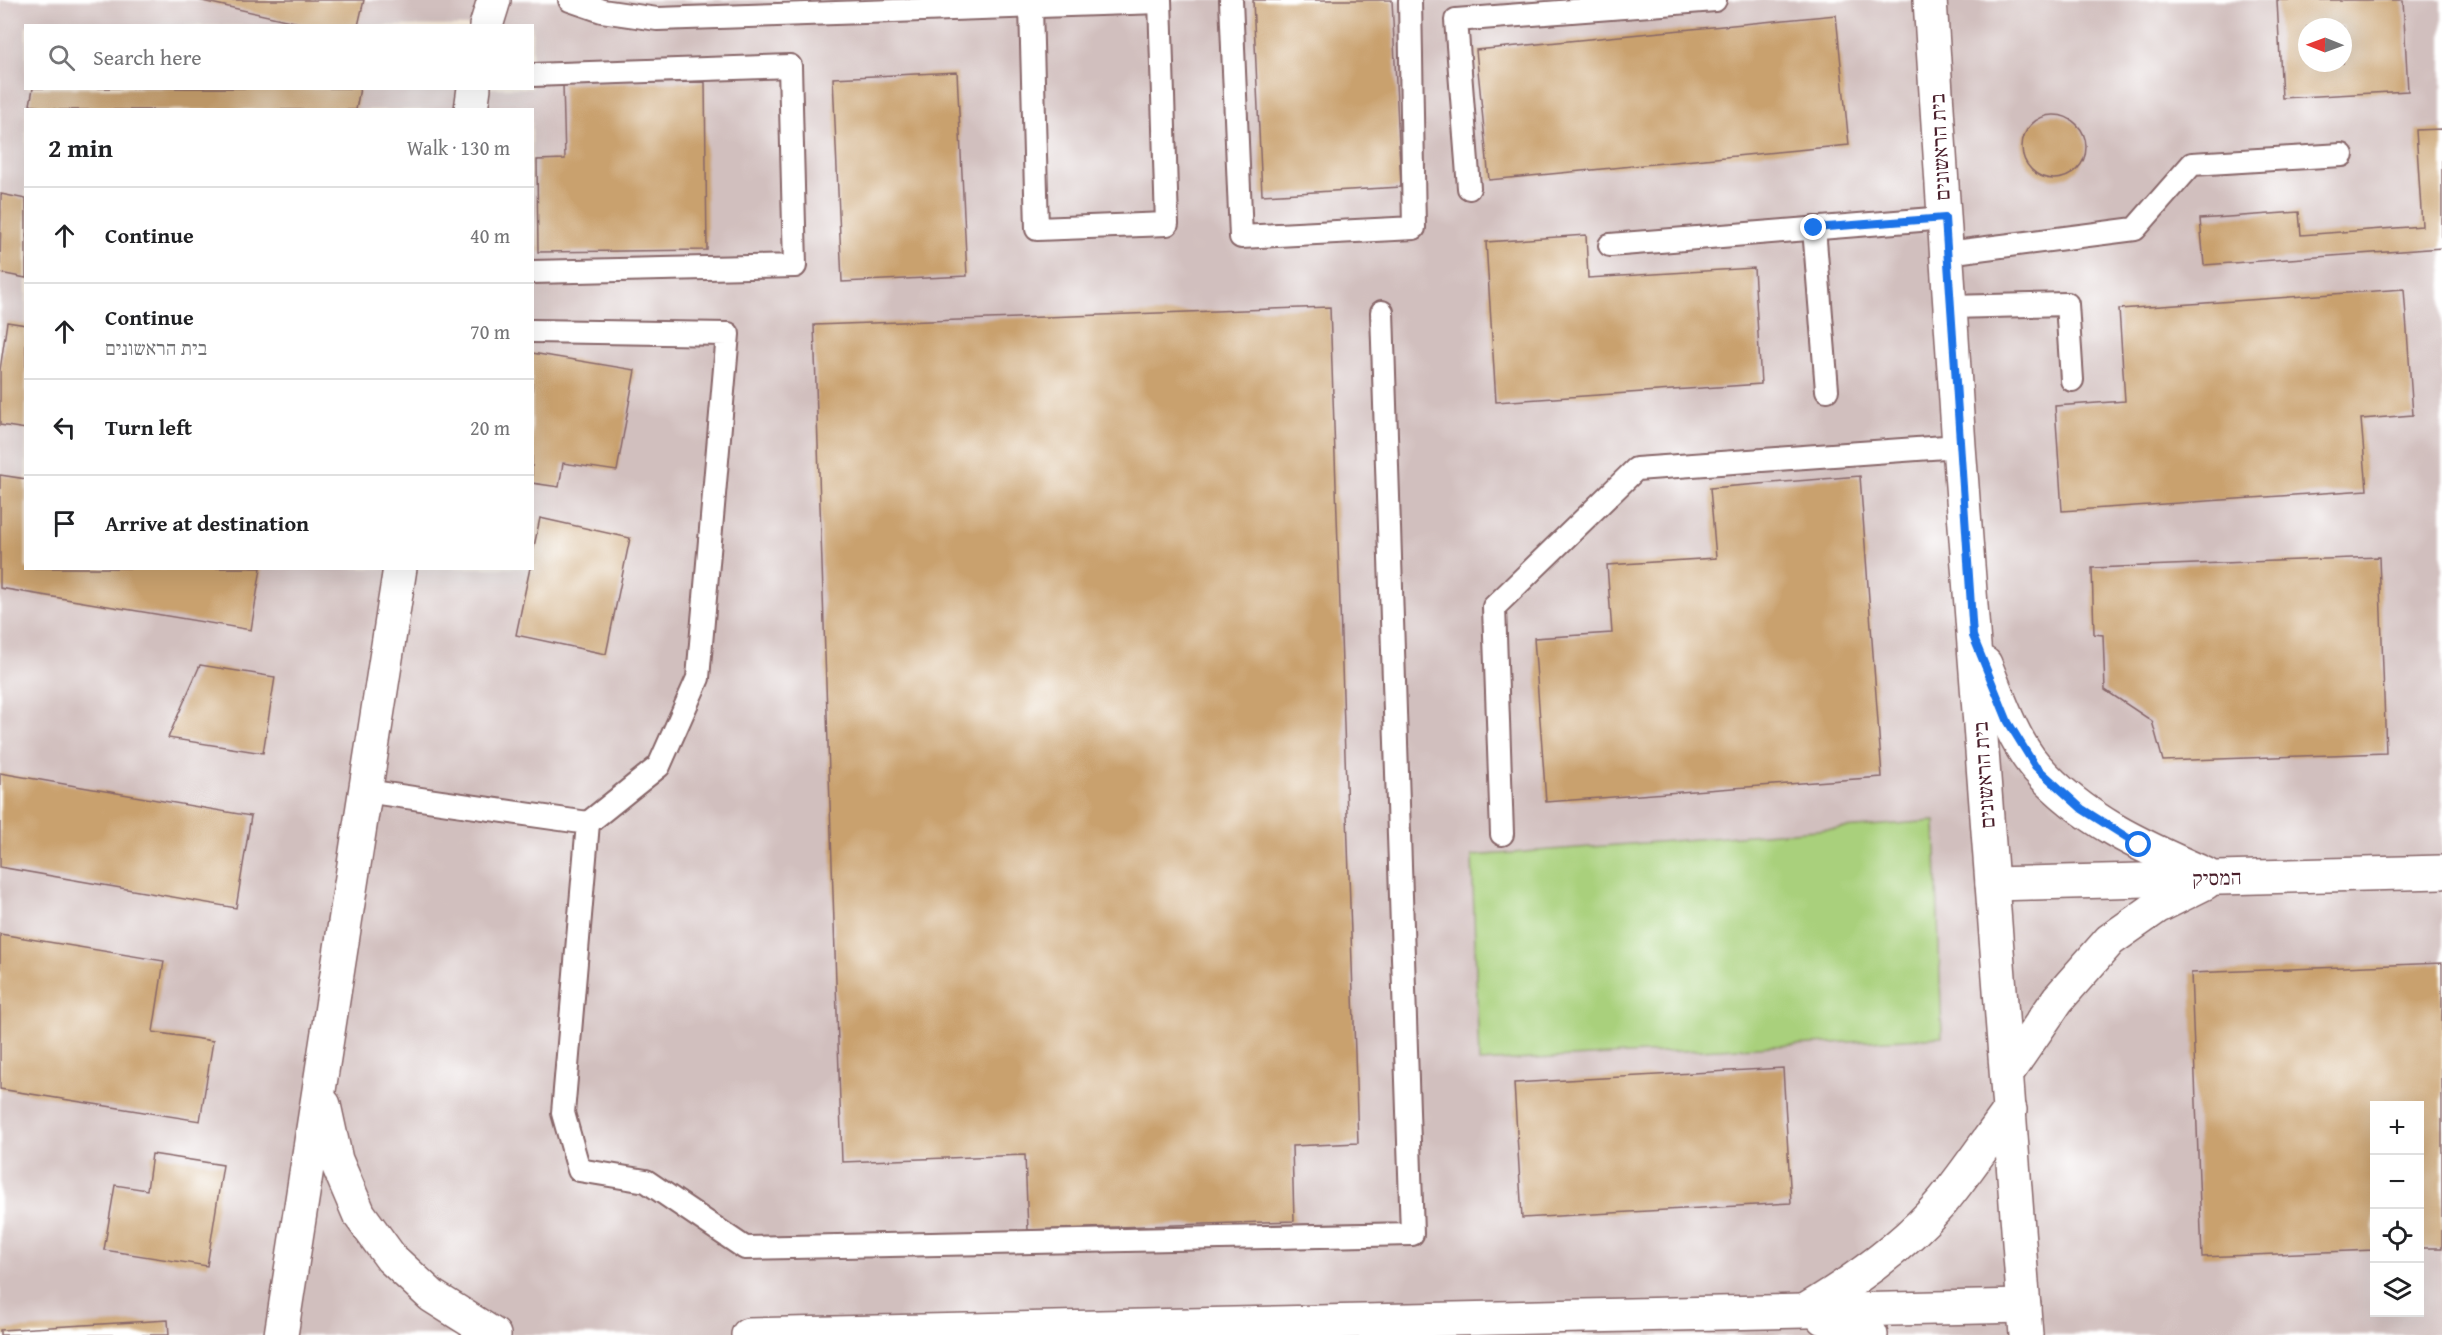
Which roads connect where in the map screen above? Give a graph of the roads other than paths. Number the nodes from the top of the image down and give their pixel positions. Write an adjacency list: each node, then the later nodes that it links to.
1 (484, 0): 10 (street)
2 (494, 0): 11 (street)
3 (570, 0): 9 (lane)
4 (1231, 0): 5 (lane)
5 (1410, 0)
6 (1715, 0): 16 (lane)
7 (1930, 0): 17 (street, בית הראשונים)
8 (1160, 1): 9 (lane); 9 (lane)
9 (1031, 7)
10 (484, 24)
11 (485, 24)
12 (534, 75): 21 (lane)
13 (474, 90): 14 (street)
14 (471, 108)
15 (2342, 155): 20 (lane)
16 (1469, 189)
17 (1945, 218): 18 (lane); 20 (street, בית הראשונים)
18 (1814, 228): 19 (lane); 26 (lane)
19 (1610, 245)
20 (1947, 253): 22 (street, בית הראשונים)
21 (534, 272)
22 (1950, 308): 25 (lane); 27 (street, בית הראשונים)
23 (1382, 312): 31 (lane)
24 (534, 332): 31 (lane)
25 (2072, 380)
26 (1827, 390)
27 (1959, 446): 29 (street, בית הראשונים); 32 (lane)
28 (400, 570): 30 (street)
29 (1973, 636): 34 (street); 35 (street, בית הראשונים)
30 (365, 791): 31 (lane); 37 (street)
31 (588, 822)
32 (1502, 834)
33 (2442, 872): 34 (street, המסיק)
34 (2215, 878): 35 (street, המסיק); 36 (street)
35 (1992, 884): 36 (street, בית הראשונים)
36 (2007, 1073): 38 (street, בית הראשונים)
37 (320, 1086): 43 (street); 44 (street)
38 (2010, 1110): 39 (street); 40 (street, בית הראשונים)
39 (1805, 1311): 40 (street); 41 (street); 46 (street)
40 (2025, 1321)
41 (1466, 1327): 42 (street)
42 (1015, 1332): 45 (street)
43 (281, 1335)
44 (494, 1335)
45 (748, 1335)
46 (1871, 1335)

